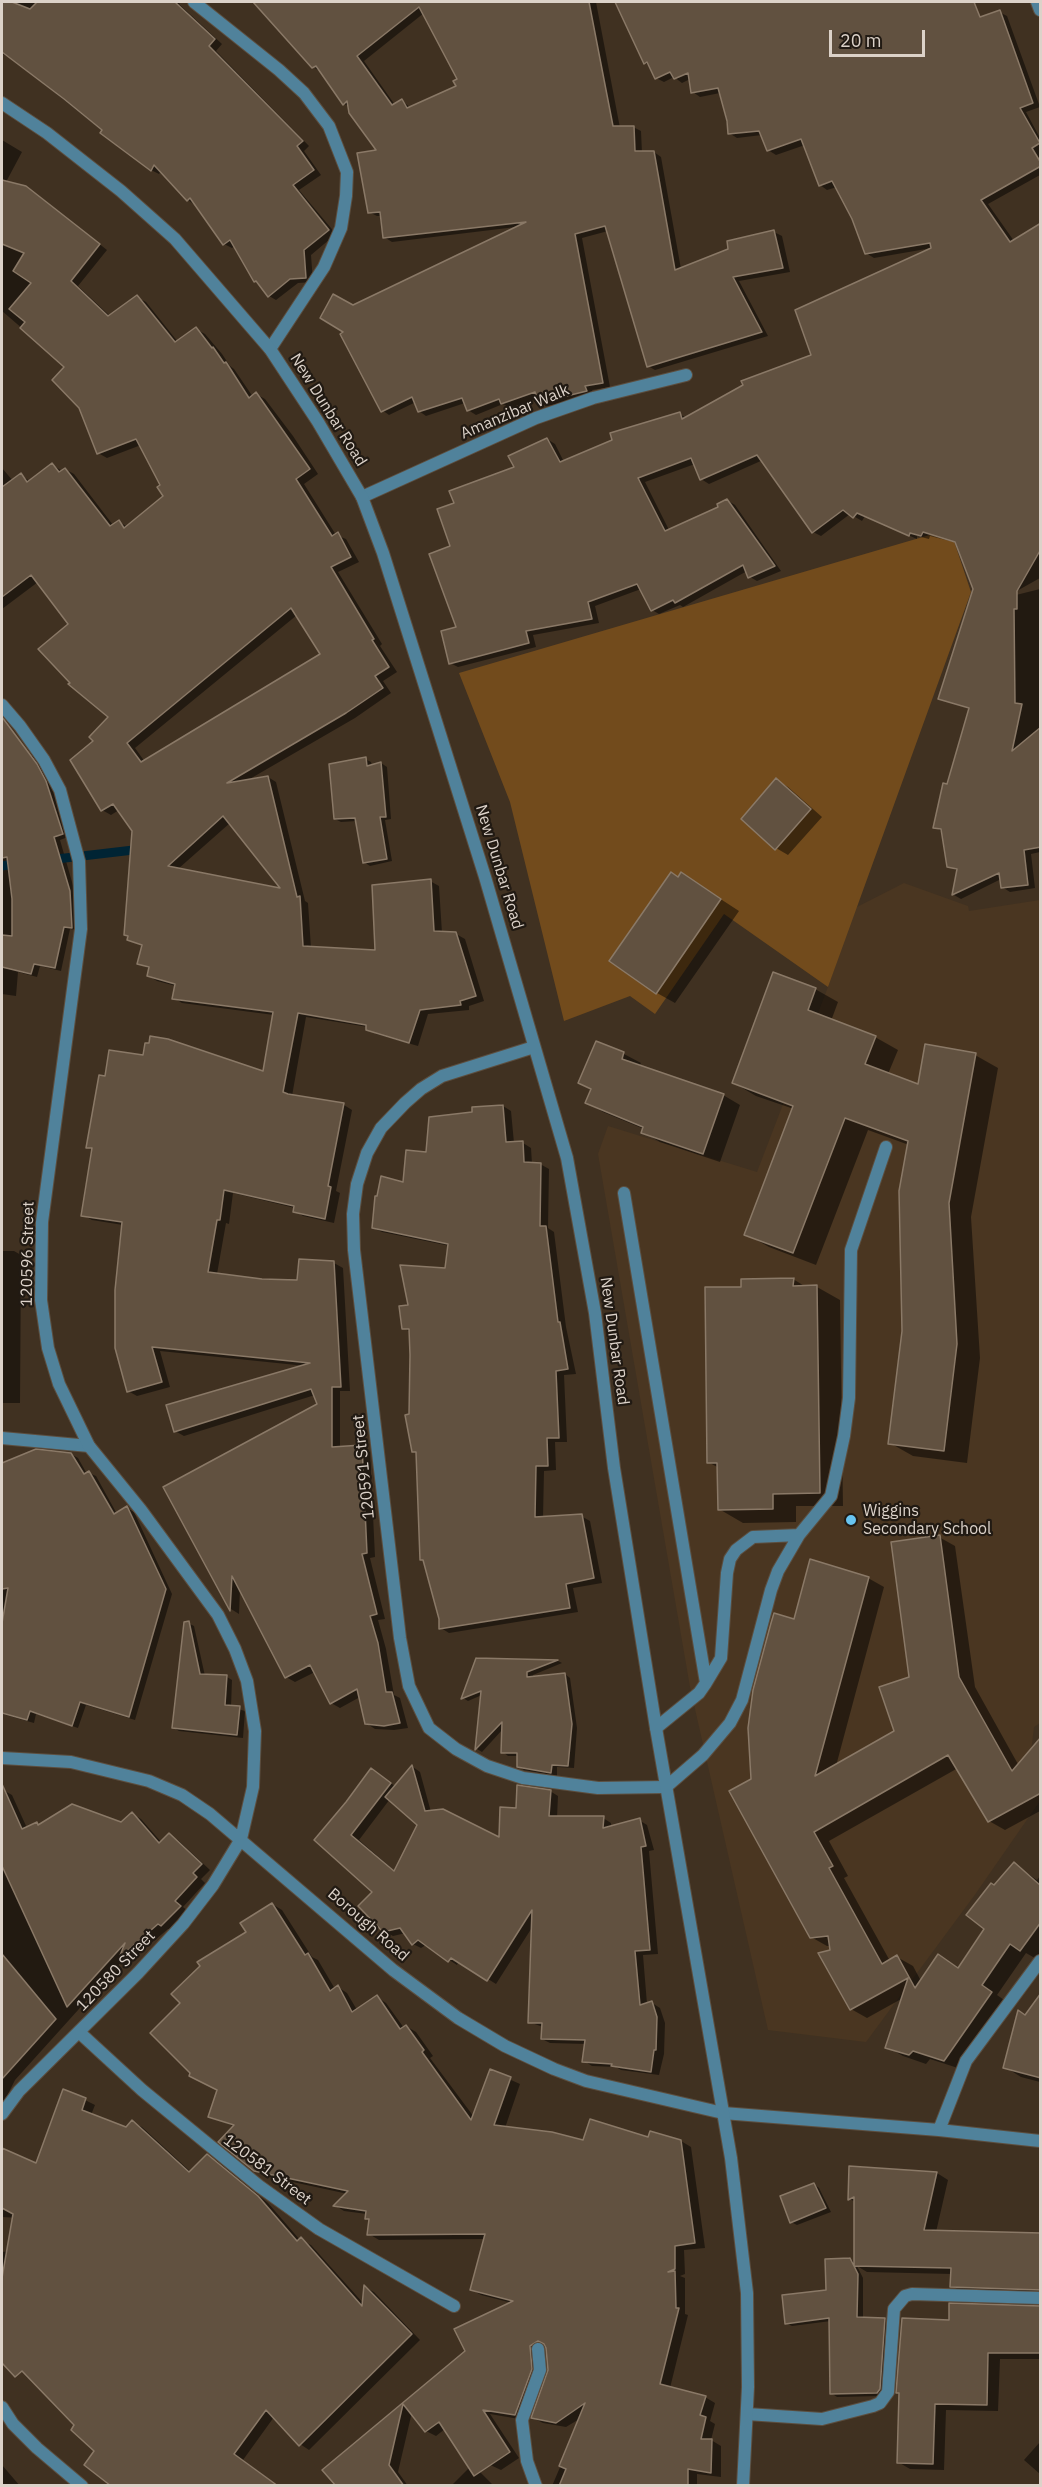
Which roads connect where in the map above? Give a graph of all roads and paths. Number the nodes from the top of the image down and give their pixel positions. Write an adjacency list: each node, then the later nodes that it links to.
1 (194, 2): 5 (street)
2 (1037, 2): 3 (street)
3 (1041, 10)
4 (2, 103): 5 (street, New Dunbar Road)
5 (270, 349): 7 (street, New Dunbar Road)
6 (686, 375): 7 (street, Amanzibar Walk)
7 (362, 497): 9 (street, New Dunbar Road)
8 (2, 705): 13 (street, 120596 Street)
9 (534, 1047): 16 (street, New Dunbar Road); 18 (street, 120591 Street)
10 (886, 1148): 14 (street)
11 (624, 1192): 15 (street)
12 (2, 1438): 13 (street)
13 (89, 1446): 19 (street, 120596 Street)
14 (799, 1535): 15 (street); 18 (street)
15 (706, 1683): 16 (street)
16 (656, 1728): 18 (street, New Dunbar Road)
17 (2, 1758): 19 (street, Borough Road)
18 (666, 1787): 22 (street, New Dunbar Road)
19 (241, 1839): 21 (street, 120580 Street); 22 (street, Borough Road)
20 (1041, 1961): 24 (street)
21 (80, 2032): 23 (street, 120580 Street); 27 (street, 120581 Street)
22 (723, 2113): 24 (street, Borough Road); 30 (street, New Dunbar Road)
23 (2, 2114)
24 (939, 2130): 25 (street, Borough Road)
25 (1041, 2141)
26 (1041, 2298): 30 (street)
27 (454, 2306)
28 (538, 2349): 32 (street)
29 (2, 2407): 31 (street)
30 (747, 2414): 33 (street, New Dunbar Road)
31 (82, 2486)
32 (536, 2486)
33 (743, 2486)

